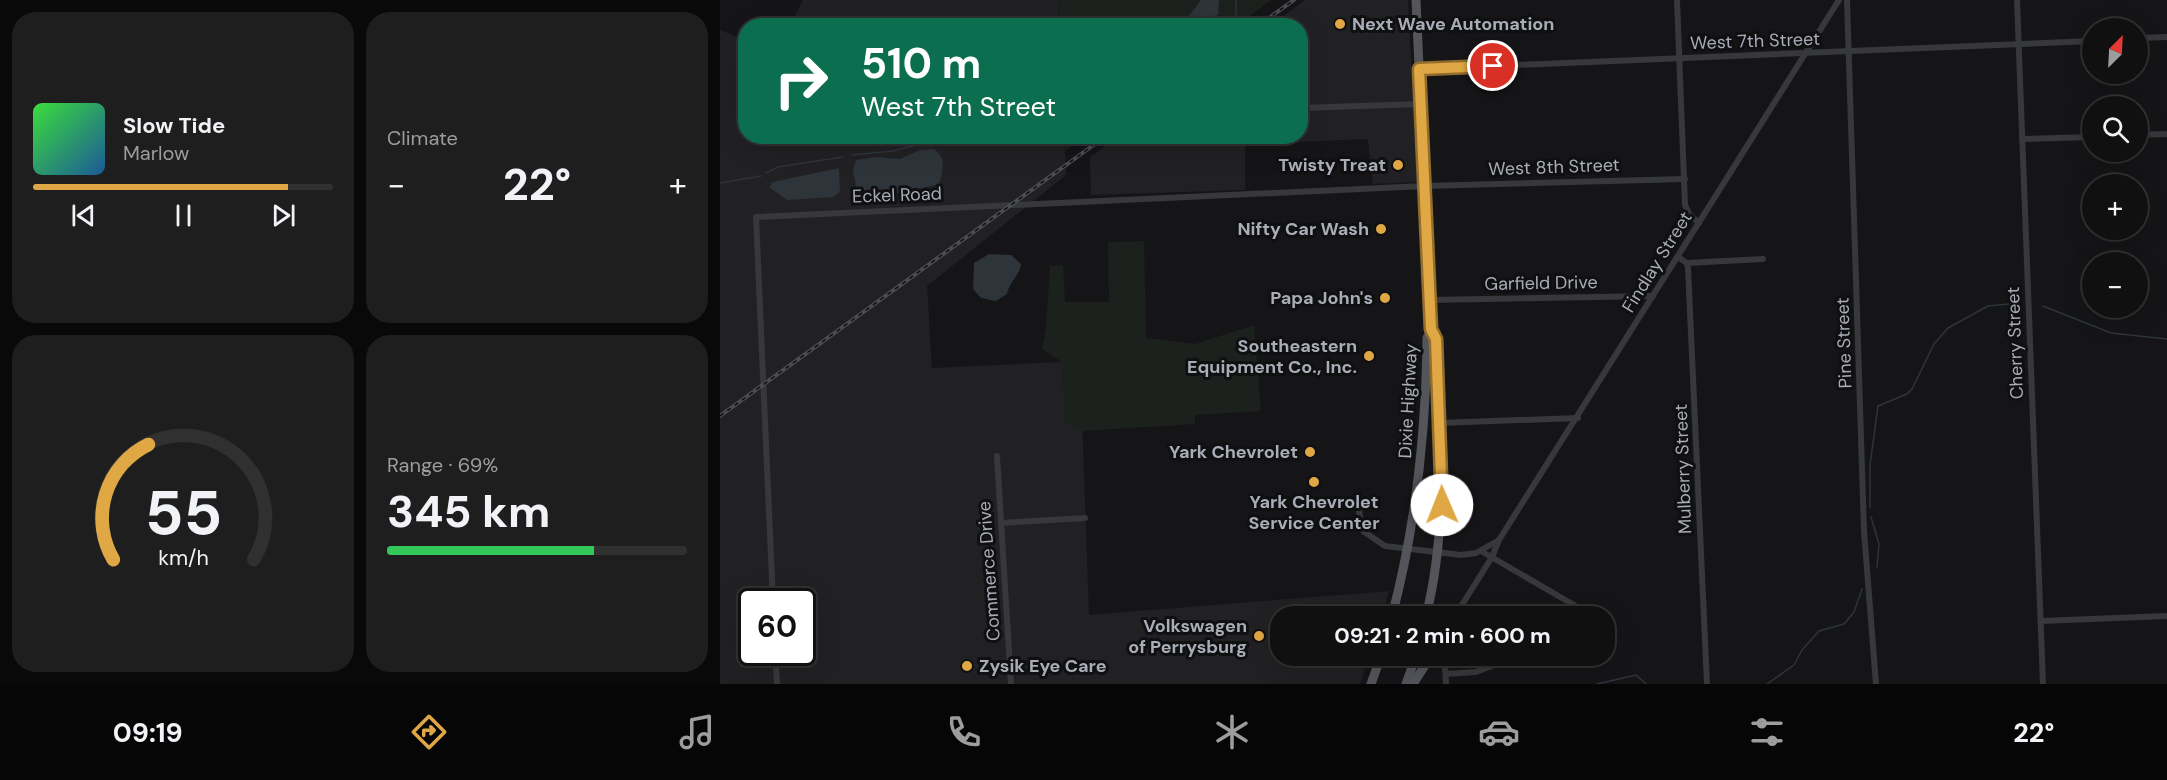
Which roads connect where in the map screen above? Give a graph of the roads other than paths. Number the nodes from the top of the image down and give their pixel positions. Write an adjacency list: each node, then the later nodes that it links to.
1 (1416, 0): 13 (main road, Dixie Highway)
2 (1677, 0): 12 (street)
3 (1839, 0): 11 (street, Findlay Street)
4 (1847, 0): 10 (street, Pine Street)
5 (2017, 0): 9 (street, Cherry Street)
6 (2167, 37): 7 (street)
7 (2148, 38)
8 (2082, 41): 9 (street, West 7th Street)
9 (2019, 44): 10 (street, West 7th Street); 19 (street, Cherry Street)
10 (1849, 52): 11 (street, West 7th Street); 61 (street, Pine Street)
11 (1806, 53): 12 (street, West 7th Street); 22 (street, Findlay Street)
12 (1680, 59): 13 (street, West 7th Street); 20 (street)
13 (1419, 69): 14 (main road, Dixie Highway)
14 (1420, 104): 15 (street); 21 (main road, Dixie Highway)
15 (1308, 108)
16 (2167, 134): 17 (street)
17 (2148, 135)
18 (2082, 137): 19 (street)
19 (2022, 139): 46 (street, Cherry Street)
20 (1684, 178): 21 (street, West 8th Street); 22 (street)
21 (1424, 186): 27 (main road, Dixie Highway); 40 (street, Eckel Road)
22 (1700, 223): 23 (street, Findlay Street)
23 (1678, 257): 25 (street); 26 (street, Findlay Street)
24 (1763, 259): 25 (street)
25 (1687, 263): 60 (street, Mulberry Street)
26 (1653, 296): 27 (street, Garfield Drive); 29 (street, Findlay Street)
27 (1429, 300): 28 (main road, Dixie Highway)
28 (1431, 329): 30 (main road, Dixie Highway); 36 (main road, Dixie Highway)
29 (1578, 418): 30 (street); 35 (street, Findlay Street)
30 (1439, 423): 38 (main road, Dixie Highway)
31 (997, 456): 34 (street, Commerce Drive)
32 (1358, 506): 36 (street, Findlay Street)
33 (1085, 518): 34 (street)
34 (1001, 524): 55 (street, Commerce Drive)
35 (1499, 540): 37 (street, Findlay Street); 39 (street, Findlay Street)
36 (1408, 550): 38 (street, Findlay Street); 41 (main road, Dixie Highway)
37 (1481, 551): 38 (street, Findlay Street); 39 (street)
38 (1438, 553): 42 (main road, Dixie Highway)
39 (1492, 558): 43 (street, Findlay Street); 44 (street)
40 (772, 588)
41 (1394, 606)
42 (1428, 606)
43 (1461, 606)
44 (1575, 606)
45 (2167, 616): 46 (street)
46 (2041, 621): 62 (street, Cherry Street)
47 (776, 666): 54 (street)
48 (1377, 666): 56 (main road)
49 (1412, 666): 57 (main road)
50 (1426, 666): 58 (main road)
51 (1444, 666): 53 (street)
52 (1494, 666): 53 (street)
53 (1446, 674): 59 (street)
54 (777, 684)
55 (1011, 684)
56 (1371, 684)
57 (1406, 684)
58 (1413, 684)
59 (1446, 684)
60 (1707, 684)
61 (1876, 684)
62 (2043, 684)

